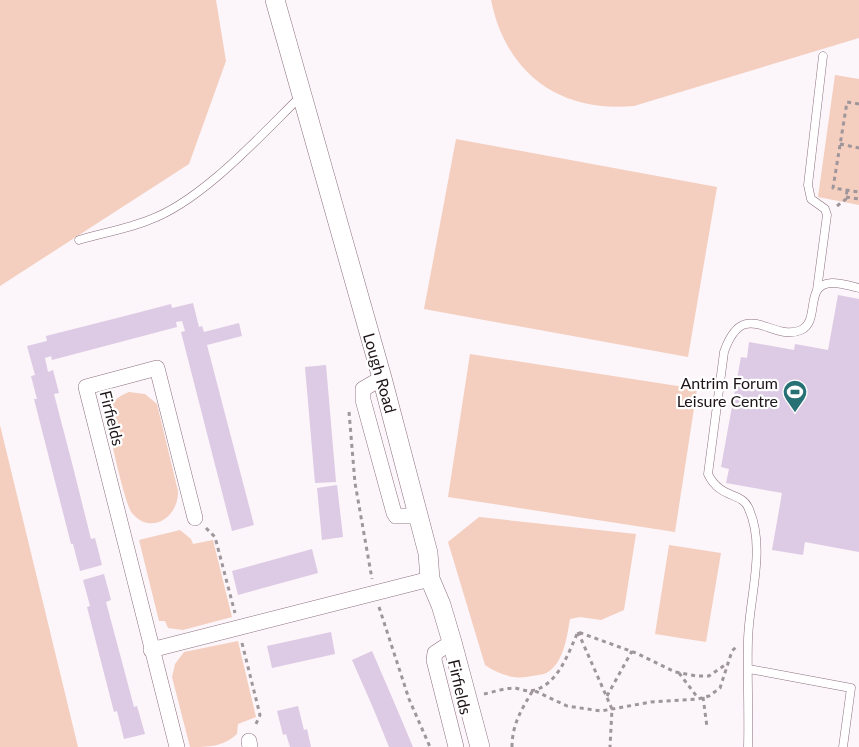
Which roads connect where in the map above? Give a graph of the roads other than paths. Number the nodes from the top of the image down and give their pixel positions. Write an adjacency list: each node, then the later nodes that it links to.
1 (275, 0): 3 (street, Lough Road)
2 (823, 56): 6 (lane)
3 (301, 96): 4 (lane); 7 (street, Lough Road)
4 (79, 240)
5 (859, 288): 6 (lane)
6 (817, 290): 13 (lane)
7 (382, 378): 8 (street, Lough Road); 8 (street)
8 (418, 516): 10 (street, Lough Road)
9 (194, 518): 12 (street, Firfields)
10 (430, 579): 11 (street, Lough Road); 12 (street)
11 (452, 642): 15 (street, Firfields); 16 (street, Lough Road)
12 (151, 650): 14 (street, Firfields)
13 (749, 669): 17 (lane); 18 (lane)
14 (176, 747)
15 (456, 747)
16 (480, 747)
17 (748, 747)
18 (843, 747)

